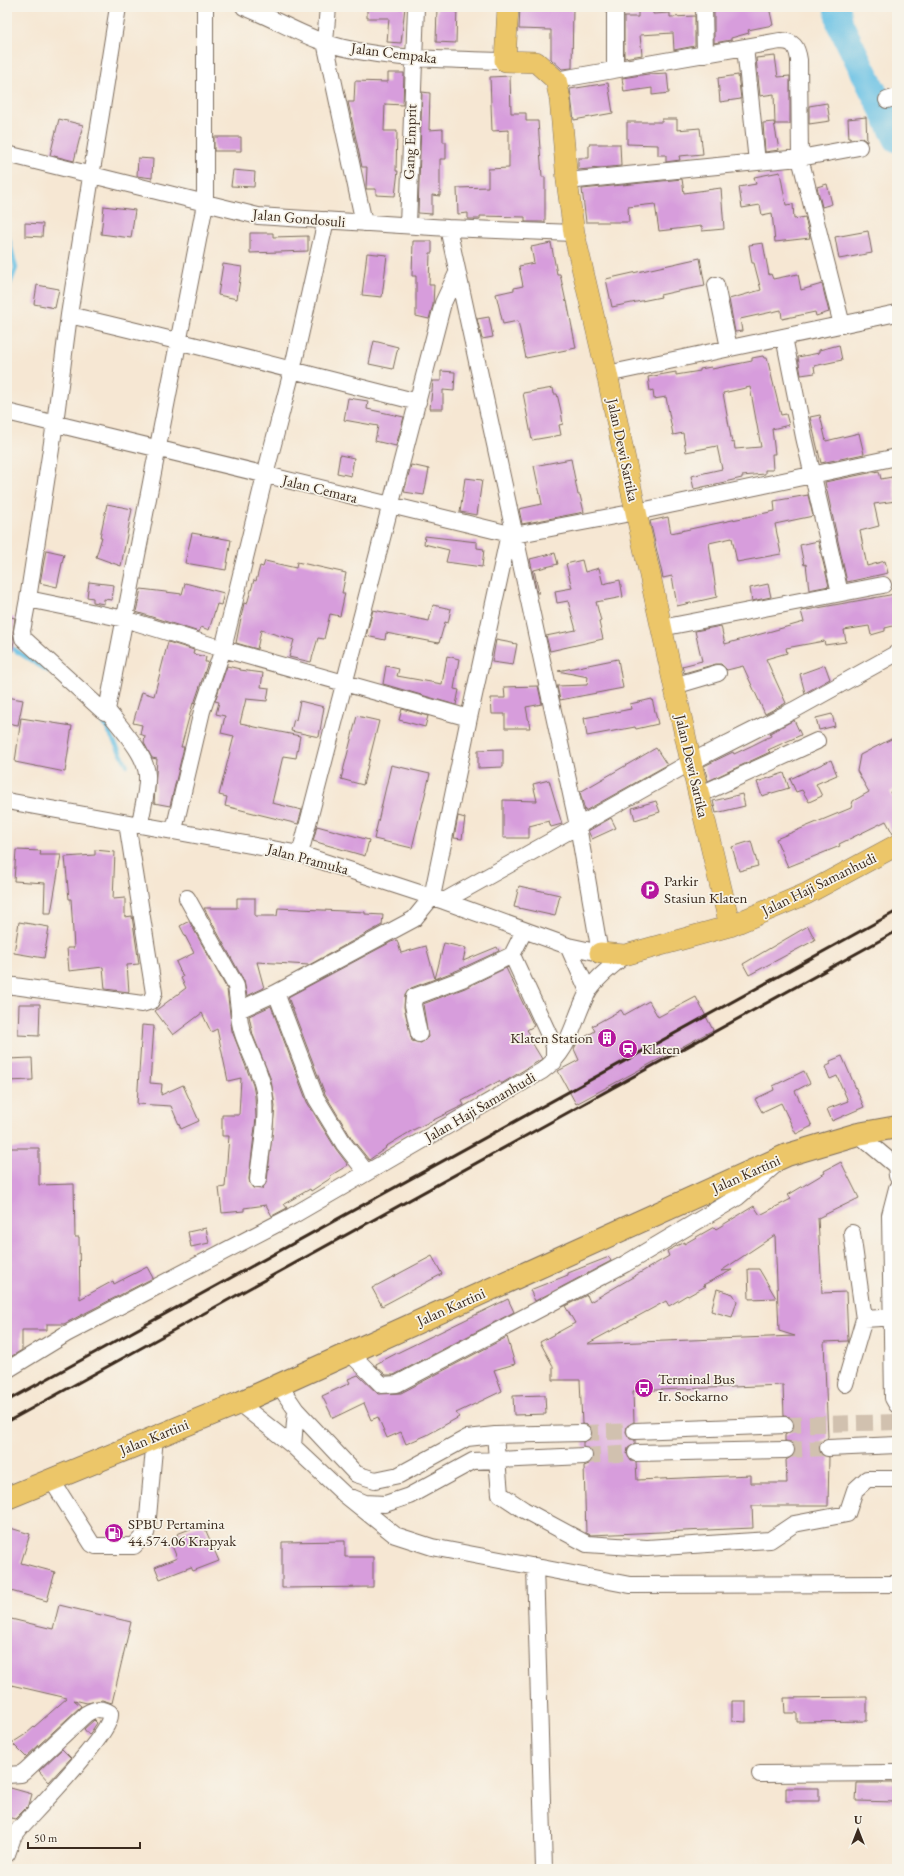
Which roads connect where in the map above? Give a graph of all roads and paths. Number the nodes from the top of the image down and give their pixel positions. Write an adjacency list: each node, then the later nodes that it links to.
1 (118, 7): 20 (street)
2 (205, 7): 22 (street)
3 (244, 7): 9 (street, Jalan Cempaka)
4 (328, 7): 9 (street)
5 (416, 7): 12 (street, Gang Emprit)
6 (508, 7): 13 (main road)
7 (615, 7): 14 (street)
8 (704, 7): 11 (street)
9 (325, 42): 12 (street, Jalan Cempaka); 24 (street)
10 (745, 48): 11 (street); 18 (street); 19 (street)
11 (705, 55): 14 (street)
12 (413, 59): 13 (street, Jalan Cempaka); 25 (street, Gang Emprit)
13 (505, 61): 15 (main road)
14 (615, 68): 15 (street)
15 (556, 80): 21 (main road, Jalan Dewi Sartika)
16 (860, 147): 18 (street)
17 (7, 154): 20 (street, Jalan Gondosuli)
18 (800, 158): 19 (street); 32 (street)
19 (757, 162): 21 (street)
20 (92, 175): 22 (street, Jalan Gondosuli); 31 (street)
21 (567, 181): 27 (main road, Jalan Dewi Sartika)
22 (205, 204): 23 (street, Jalan Gondosuli); 34 (street)
23 (326, 220): 24 (street, Jalan Gondosuli); 36 (street)
24 (364, 222): 25 (street, Jalan Gondosuli)
25 (408, 225): 26 (street, Jalan Gondosuli)
26 (448, 228): 27 (street, Jalan Gondosuli); 28 (street)
27 (574, 233): 37 (main road, Jalan Dewi Sartika)
28 (457, 273): 38 (street); 47 (street)
29 (716, 285): 35 (street)
30 (897, 313): 32 (street)
31 (69, 315): 34 (street); 40 (street)
32 (842, 325): 33 (street)
33 (784, 337): 35 (street); 43 (street)
34 (178, 340): 36 (street); 41 (street)
35 (729, 348): 37 (street)
36 (292, 371): 38 (street); 44 (street)
37 (607, 374): 46 (main road, Jalan Dewi Sartika)
38 (418, 402): 45 (street)
39 (7, 412): 40 (street, Jalan Cemara)
40 (55, 423): 41 (street, Jalan Cemara); 50 (street)
41 (157, 448): 44 (street, Jalan Cemara); 51 (street)
42 (897, 457): 43 (street, Jalan Cemara)
43 (812, 474): 46 (street, Jalan Cemara); 49 (street)
44 (265, 476): 45 (street, Jalan Cemara); 53 (street)
45 (391, 506): 47 (street, Jalan Cemara); 56 (street)
46 (636, 512): 47 (street, Jalan Cemara); 52 (main road, Jalan Dewi Sartika)
47 (512, 534): 59 (street); 65 (street)
48 (883, 585): 49 (street)
49 (840, 593): 52 (street)
50 (28, 599): 51 (street); 58 (street)
51 (124, 619): 53 (street); 58 (street)
52 (661, 628): 57 (main road, Jalan Dewi Sartika)
53 (223, 649): 56 (street); 66 (street)
54 (897, 653): 61 (street)
55 (718, 673): 57 (street)
56 (346, 684): 59 (street); 68 (street)
57 (674, 686): 61 (main road, Jalan Dewi Sartika)
58 (107, 710): 64 (street)
59 (470, 718): 70 (street)
60 (817, 741): 62 (street)
61 (691, 762): 62 (main road, Jalan Dewi Sartika); 65 (street)
62 (699, 796): 71 (main road, Jalan Dewi Sartika)
63 (7, 800): 64 (street, Jalan Pramuka)
64 (134, 824): 66 (street, Jalan Pramuka); 77 (street)
65 (578, 826): 70 (street); 74 (street)
66 (174, 830): 68 (street, Jalan Pramuka)
67 (897, 844): 71 (main road, Jalan Haji Samanhudi)
68 (300, 854): 70 (street, Jalan Pramuka)
69 (187, 898): 80 (street)
70 (438, 899): 72 (street, Jalan Pramuka); 79 (street)
71 (730, 926): 76 (main road, Jalan Haji Samanhudi)
72 (524, 931): 73 (street, Jalan Pramuka); 75 (street)
73 (568, 946): 74 (street, Jalan Pramuka); 78 (street)
74 (600, 953): 76 (main road, Jalan Haji Samanhudi)
75 (512, 955): 81 (street); 82 (street)
76 (625, 955): 78 (street, Jalan Haji Samanhudi)
77 (7, 985)
78 (588, 991): 82 (street, Jalan Haji Samanhudi)
79 (276, 993): 80 (street); 87 (street)
80 (239, 1010): 88 (street)
81 (419, 1034)
82 (554, 1062): 87 (street, Jalan Haji Samanhudi)
83 (897, 1127): 84 (highway, Jalan Kartini)
84 (858, 1134): 85 (highway, Jalan Kartini); 86 (street)
85 (787, 1155): 94 (highway, Jalan Kartini); 94 (street)
86 (897, 1168)
87 (366, 1172): 95 (street, Jalan Haji Samanhudi)
88 (258, 1180)
89 (897, 1188): 90 (street)
90 (893, 1215): 92 (street)
91 (852, 1233): 93 (street)
92 (894, 1317): 93 (street); 99 (street)
93 (864, 1319): 96 (street)
94 (350, 1353): 97 (highway, Jalan Kartini)
95 (7, 1370)
96 (845, 1384)
97 (279, 1385): 98 (highway, Jalan Kartini); 100 (street)
98 (239, 1403): 105 (highway, Jalan Kartini); 107 (street)
99 (897, 1405)
100 (296, 1410): 104 (street); 107 (street)
101 (785, 1425): 102 (street)
102 (635, 1431)
103 (583, 1433): 104 (street)
104 (496, 1435): 112 (street)
105 (155, 1437): 113 (highway, Jalan Kartini); 113 (street)
106 (897, 1445): 108 (street)
107 (293, 1446): 115 (street)
108 (828, 1448)
109 (786, 1450): 110 (street)
110 (636, 1453)
111 (584, 1456): 112 (street)
112 (497, 1460): 114 (street); 115 (street)
113 (51, 1479): 116 (highway, Jalan Kartini)
114 (897, 1479)
115 (344, 1494): 117 (street)
116 (7, 1498)
117 (535, 1566): 118 (street); 124 (street)
118 (897, 1584)
119 (897, 1773): 120 (street)
120 (760, 1774)
121 (7, 1775): 122 (street)
122 (10, 1836): 123 (street)
123 (7, 1854)
124 (544, 1869)

